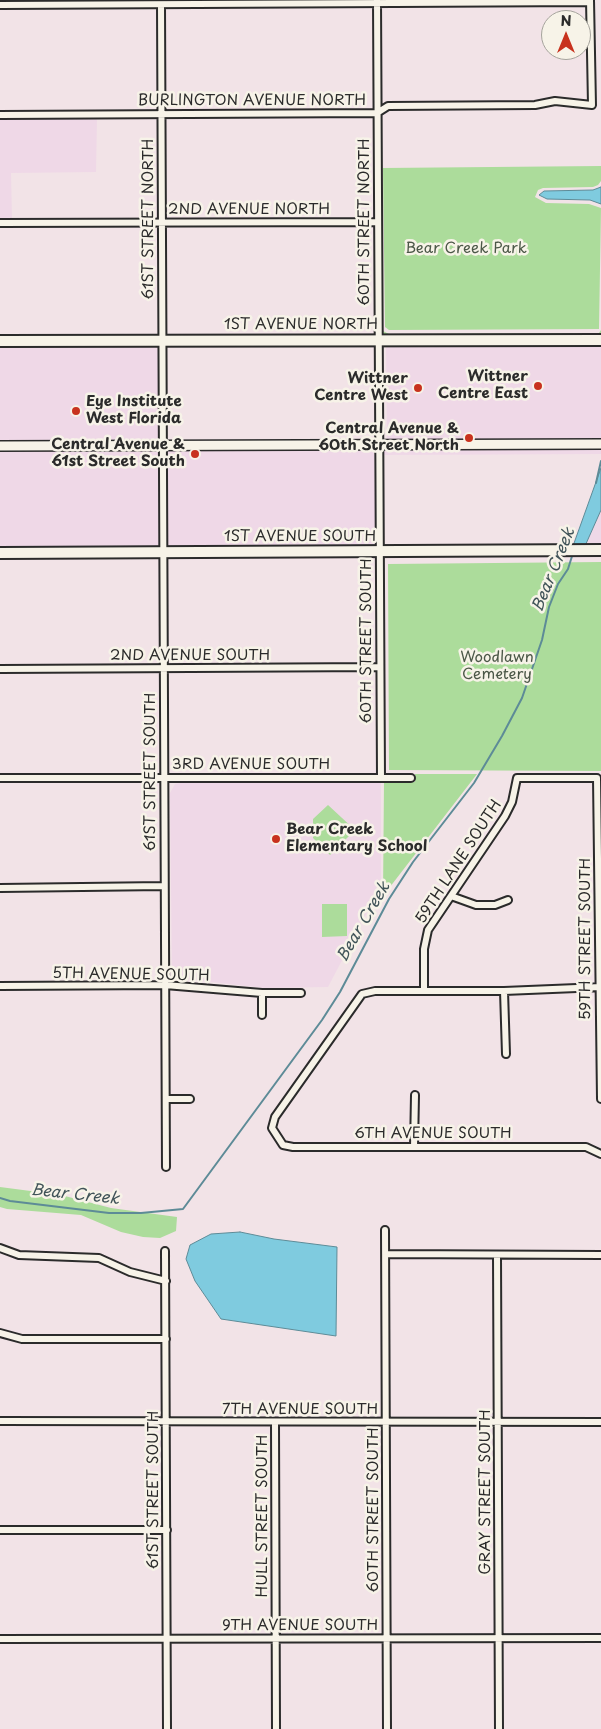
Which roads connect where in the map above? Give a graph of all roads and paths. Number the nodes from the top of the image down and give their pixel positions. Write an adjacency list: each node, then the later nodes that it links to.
1 (171, 0): 8 (street)
2 (213, 0): 9 (street)
3 (254, 0): 10 (street)
4 (276, 0): 11 (street)
5 (590, 1): 6 (street); 12 (street, BURLINGTON AVENUE NORTH)
6 (377, 2): 11 (street); 12 (street, 60TH STREET NORTH)
7 (0, 5): 8 (street)
8 (160, 5): 9 (street); 14 (street, 61ST STREET NORTH)
9 (227, 5): 10 (street)
10 (244, 5): 11 (street)
11 (285, 5)
12 (377, 113): 14 (street, BURLINGTON AVENUE NORTH); 15 (street, 60TH STREET NORTH)
13 (0, 115): 14 (street, BURLINGTON AVENUE NORTH)
14 (161, 115): 17 (street, 61ST STREET NORTH)
15 (377, 222): 17 (street, 2ND AVENUE NORTH); 19 (street, 60TH STREET NORTH)
16 (0, 223): 17 (street, 2ND AVENUE NORTH)
17 (161, 223): 18 (street, 61ST STREET NORTH)
18 (162, 340): 19 (main road, 1ST AVENUE NORTH); 21 (main road, 1ST AVENUE NORTH); 23 (street, 61ST STREET NORTH)
19 (378, 340): 20 (main road, 1ST AVENUE NORTH); 24 (street, 60TH STREET NORTH)
20 (596, 340)
21 (0, 341)
22 (601, 444): 24 (main road)
23 (162, 445): 24 (main road); 25 (main road); 27 (street, 61ST STREET SOUTH)
24 (378, 445): 28 (street, 60TH STREET SOUTH)
25 (0, 446)
26 (601, 550): 28 (main road, 1ST AVENUE SOUTH)
27 (164, 552): 28 (main road, 1ST AVENUE SOUTH); 29 (main road, 1ST AVENUE SOUTH); 32 (street, 61ST STREET SOUTH)
28 (379, 552): 30 (street, 60TH STREET SOUTH)
29 (0, 553)
30 (380, 667): 32 (street, 2ND AVENUE SOUTH); 33 (street, 60TH STREET SOUTH)
31 (0, 668): 32 (street, 2ND AVENUE SOUTH)
32 (163, 668): 35 (street, 61ST STREET SOUTH)
33 (381, 777): 35 (street, 3RD AVENUE SOUTH); 36 (street, 3RD AVENUE SOUTH)
34 (0, 778): 35 (street, 3RD AVENUE SOUTH)
35 (164, 778): 39 (street, 61ST STREET SOUTH)
36 (411, 778)
37 (517, 778): 38 (street, 59TH STREET SOUTH); 41 (street, 59TH LANE SOUTH)
38 (600, 881): 45 (street, 59TH STREET SOUTH)
39 (164, 886): 40 (street); 43 (street, 61ST STREET SOUTH)
40 (0, 888)
41 (451, 896): 42 (street); 46 (street, 59TH LANE SOUTH)
42 (508, 900)
43 (165, 985): 44 (street, 5TH AVENUE SOUTH); 48 (street, 5TH AVENUE SOUTH); 53 (street, 61ST STREET SOUTH)
44 (0, 986)
45 (600, 987): 47 (street); 55 (street, 59TH STREET SOUTH)
46 (424, 991): 47 (street); 56 (street, 6TH AVENUE SOUTH)
47 (504, 991): 51 (street)
48 (262, 993): 49 (street, 5TH AVENUE SOUTH); 50 (street)
49 (301, 993)
50 (262, 1015)
51 (506, 1054)
52 (415, 1095): 56 (street)
53 (166, 1099): 54 (street); 58 (street, 61ST STREET SOUTH)
54 (190, 1099)
55 (601, 1099)
56 (414, 1147): 57 (street, 6TH AVENUE SOUTH)
57 (601, 1154)
58 (166, 1167)
59 (385, 1230): 62 (street, 60TH STREET SOUTH)
60 (0, 1248): 65 (street)
61 (166, 1251): 65 (street, 61ST STREET SOUTH)
62 (386, 1254): 63 (street); 70 (street, 60TH STREET SOUTH)
63 (497, 1255): 64 (street); 71 (street, GRAY STREET SOUTH)
64 (601, 1255)
65 (166, 1281): 67 (street, 61ST STREET SOUTH)
66 (0, 1333): 67 (street)
67 (166, 1339): 69 (street, 61ST STREET SOUTH)
68 (0, 1421): 69 (street, 7TH AVENUE SOUTH)
69 (167, 1422): 73 (street, 7TH AVENUE SOUTH); 75 (street, 61ST STREET SOUTH)
70 (386, 1422): 71 (street, 7TH AVENUE SOUTH); 73 (street, 7TH AVENUE SOUTH); 77 (street, 60TH STREET SOUTH)
71 (498, 1422): 72 (street, 7TH AVENUE SOUTH); 76 (street, GRAY STREET SOUTH)
72 (601, 1422)
73 (275, 1423): 81 (street, HULL STREET SOUTH)
74 (0, 1530): 75 (street)
75 (167, 1530): 80 (street, 61ST STREET SOUTH)
76 (499, 1637): 77 (street, 9TH AVENUE SOUTH); 78 (street, 9TH AVENUE SOUTH); 85 (street, GRAY STREET SOUTH)
77 (387, 1638): 81 (street, 9TH AVENUE SOUTH); 84 (street, 60TH STREET SOUTH)
78 (601, 1638)
79 (0, 1639): 80 (street, 9TH AVENUE SOUTH)
80 (167, 1639): 81 (street, 9TH AVENUE SOUTH); 82 (street, 61ST STREET SOUTH)
81 (276, 1639): 83 (street, HULL STREET SOUTH)
82 (168, 1729)
83 (276, 1729)
84 (388, 1729)
85 (499, 1729)

